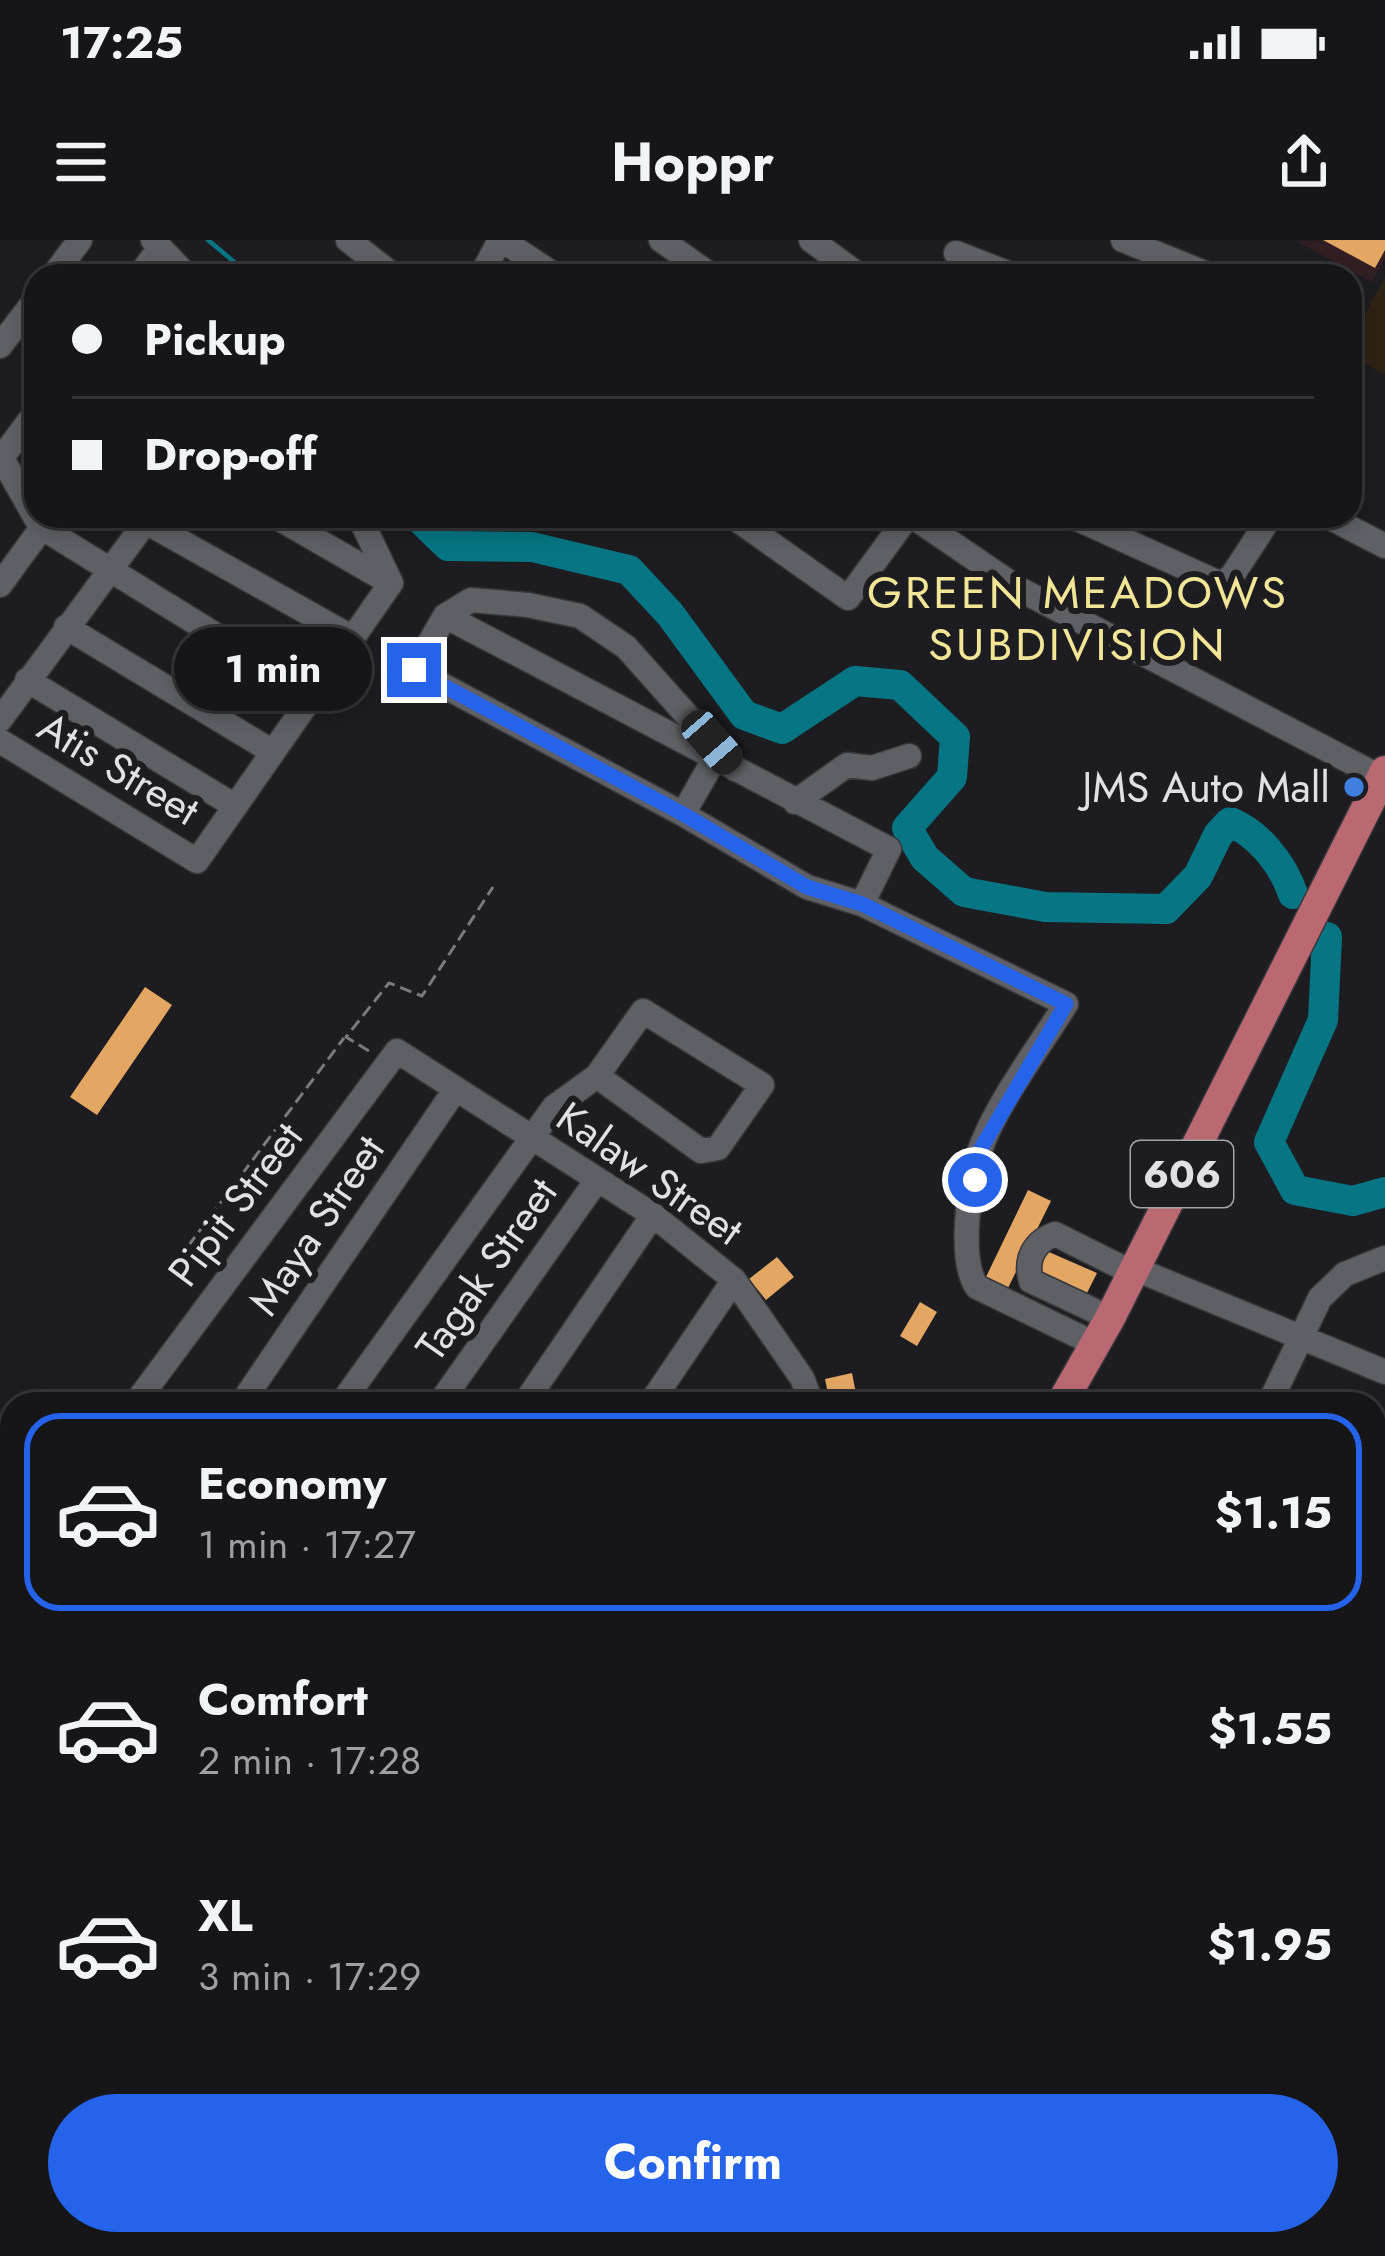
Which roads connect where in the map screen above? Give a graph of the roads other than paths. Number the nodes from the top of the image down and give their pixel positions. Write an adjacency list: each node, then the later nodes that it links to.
1 (348, 240): 7 (street)
2 (501, 240): 8 (street)
3 (661, 240): 9 (street)
4 (811, 240): 10 (street)
5 (1124, 240): 12 (street)
6 (960, 246): 11 (street)
7 (379, 264)
8 (538, 264)
9 (695, 264)
10 (844, 264)
11 (993, 264)
12 (1183, 264)
13 (24, 314): 14 (street)
14 (0, 346)
15 (24, 427): 16 (street)
16 (1, 457): 17 (street)
17 (24, 490)
18 (42, 528): 33 (street)
19 (54, 528): 31 (street)
20 (141, 528): 31 (street)
21 (163, 528): 36 (street)
22 (296, 528): 32 (street)
23 (365, 528): 32 (street)
24 (749, 528): 25 (street)
25 (901, 528)
26 (928, 528): 44 (street)
27 (1097, 528): 28 (street)
28 (1263, 528)
29 (1350, 528): 30 (street)
30 (1385, 546)
31 (110, 569): 35 (street); 38 (street)
32 (391, 583): 36 (street)
33 (0, 585)
34 (445, 616): 43 (street); 43 (street); 47 (street)
35 (66, 627): 37 (street); 41 (street)
36 (352, 638): 38 (street)
37 (27, 680): 39 (street); 46 (street)
38 (313, 695): 41 (street)
39 (0, 720)
40 (0, 741): 46 (street, Atis Street)
41 (273, 752): 46 (street)
42 (909, 756): 45 (street)
43 (725, 764): 45 (street); 47 (street)
44 (1383, 774): 56 (main road, 606)
45 (795, 802): 48 (street)
46 (235, 806)
47 (683, 814): 48 (street)
48 (862, 904): 58 (street)
49 (393, 1057): 51 (street, Kalaw Street); 61 (street, Pipit Street)
50 (597, 1076): 50 (street); 52 (street)
51 (455, 1090): 52 (street, Kalaw Street); 62 (street, Maya Street)
52 (532, 1136): 53 (street, Kalaw Street); 63 (street)
53 (597, 1180): 54 (street, Kalaw Street); 64 (street, Tagak Street)
54 (653, 1215): 57 (street, Kalaw Street); 65 (street)
55 (1385, 1258): 59 (street)
56 (1132, 1270): 58 (main road, 606); 58 (street); 59 (street)
57 (734, 1280): 66 (street); 67 (street, Kalaw Street)
58 (1102, 1331): 68 (main road, 606)
59 (1300, 1336): 60 (street); 69 (street)
60 (1385, 1372)
61 (144, 1392)
62 (249, 1392)
63 (349, 1392)
64 (447, 1392)
65 (532, 1392)
66 (658, 1392)
67 (807, 1392)
68 (1068, 1392)
69 (1274, 1392)

